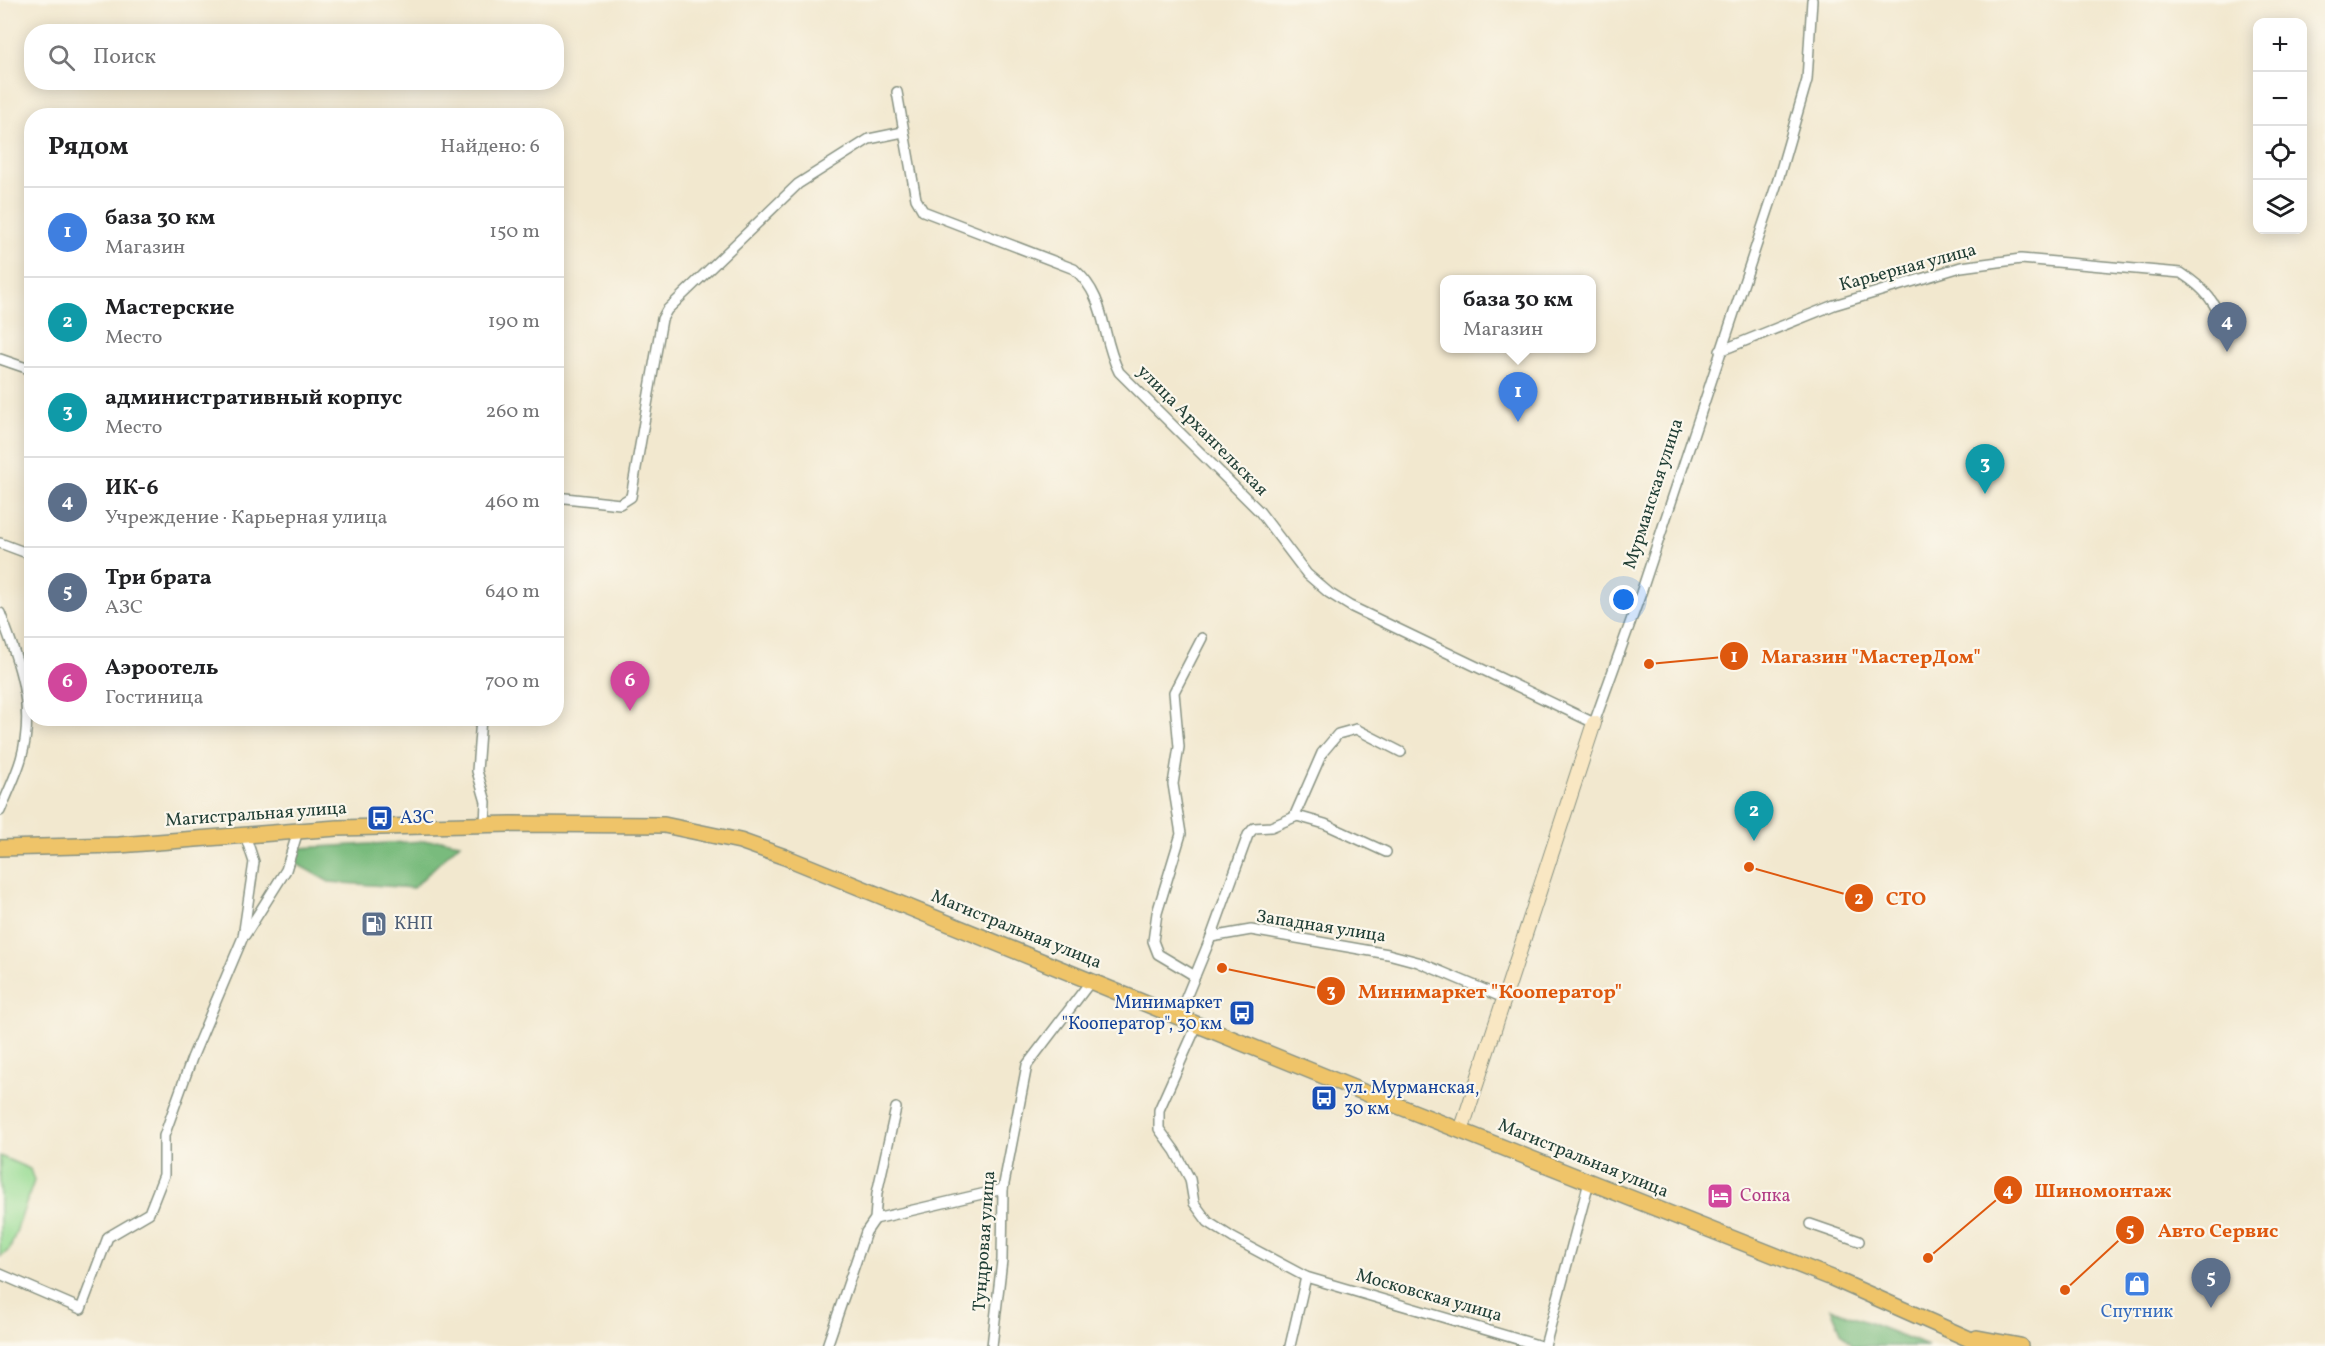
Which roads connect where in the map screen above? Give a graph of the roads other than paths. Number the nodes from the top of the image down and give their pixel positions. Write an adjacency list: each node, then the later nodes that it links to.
1 (1812, 0): 5 (street, Мурманская улица)
2 (897, 92): 3 (street, улица Архангельская)
3 (903, 132): 8 (street); 14 (street, улица Архангельская)
4 (2226, 330): 5 (street, Карьерная улица)
5 (1720, 351): 14 (street, Мурманская улица)
6 (0, 359): 7 (street)
7 (24, 367)
8 (564, 498)
9 (0, 543): 10 (street)
10 (24, 552)
11 (0, 614): 13 (street)
12 (1202, 638): 27 (street)
13 (24, 684)
14 (1594, 723): 29 (street, Мурманская улица)
15 (27, 726): 18 (street)
16 (480, 726): 20 (street)
17 (1401, 752): 19 (street)
18 (0, 811)
19 (1294, 817): 24 (street); 25 (street)
20 (484, 825): 21 (main road, Магистральная улица); 28 (main road, Магистральная улица)
21 (298, 831): 22 (main road, Магистральная улица); 26 (street)
22 (245, 835): 23 (main road, Магистральная улица); 26 (street)
23 (0, 849)
24 (1386, 852)
25 (1211, 937): 27 (street); 29 (street, Западная улица)
26 (243, 938): 39 (street)
27 (1195, 976): 30 (street)
28 (1091, 981): 30 (main road, Магистральная улица); 35 (street, Тундровая улица)
29 (1504, 998): 33 (street, Мурманская улица)
30 (1178, 1017): 31 (main road, Магистральная улица)
31 (1197, 1024): 33 (main road, Магистральная улица); 40 (street, Московская улица)
32 (896, 1108): 36 (street)
33 (1461, 1131): 34 (main road, Магистральная улица)
34 (1589, 1182): 41 (main road, Магистральная улица); 45 (street)
35 (1003, 1189): 36 (street); 43 (street, Тундровая улица)
36 (875, 1219): 42 (street)
37 (1810, 1224): 38 (street)
38 (1860, 1241)
39 (0, 1274)
40 (1306, 1277): 44 (street); 45 (street, Московская улица)
41 (1965, 1335): 46 (main road, Магистральная улица); 47 (main road, Магистральная улица)
42 (827, 1346)
43 (992, 1346)
44 (1290, 1346)
45 (1543, 1346)
46 (1985, 1346)
47 (2020, 1346)

